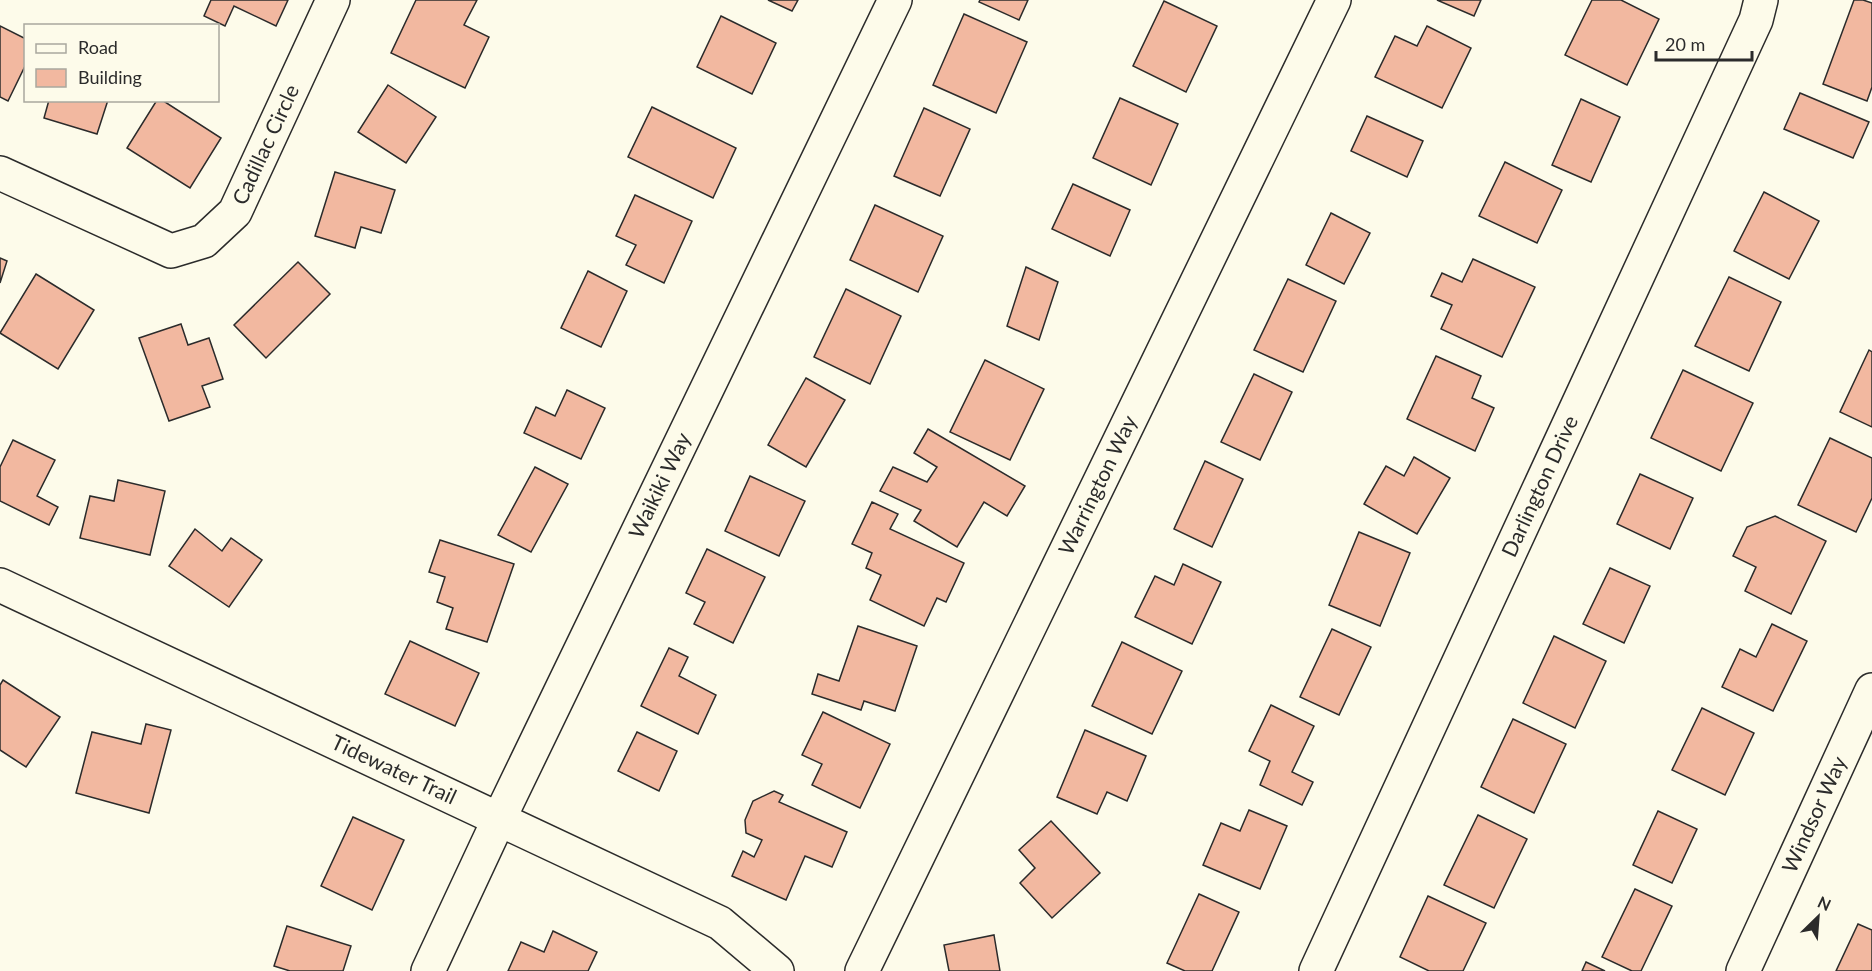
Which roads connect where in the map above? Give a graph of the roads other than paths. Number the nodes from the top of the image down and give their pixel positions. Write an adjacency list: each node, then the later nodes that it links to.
1 (333, 0): 5 (street, Cadillac Circle)
2 (895, 0): 8 (street, Waikiki Way)
3 (1334, 0): 11 (street, Warrington Way)
4 (1761, 0): 12 (street, Darlington Drive)
5 (0, 173)
6 (0, 585): 8 (street, Tidewater Trail)
7 (1872, 690): 13 (street, Windsor Way)
8 (499, 819): 9 (street, Waikiki Way); 10 (street, Tidewater Trail)
9 (428, 971)
10 (777, 971)
11 (862, 971)
12 (1316, 971)
13 (1743, 971)

